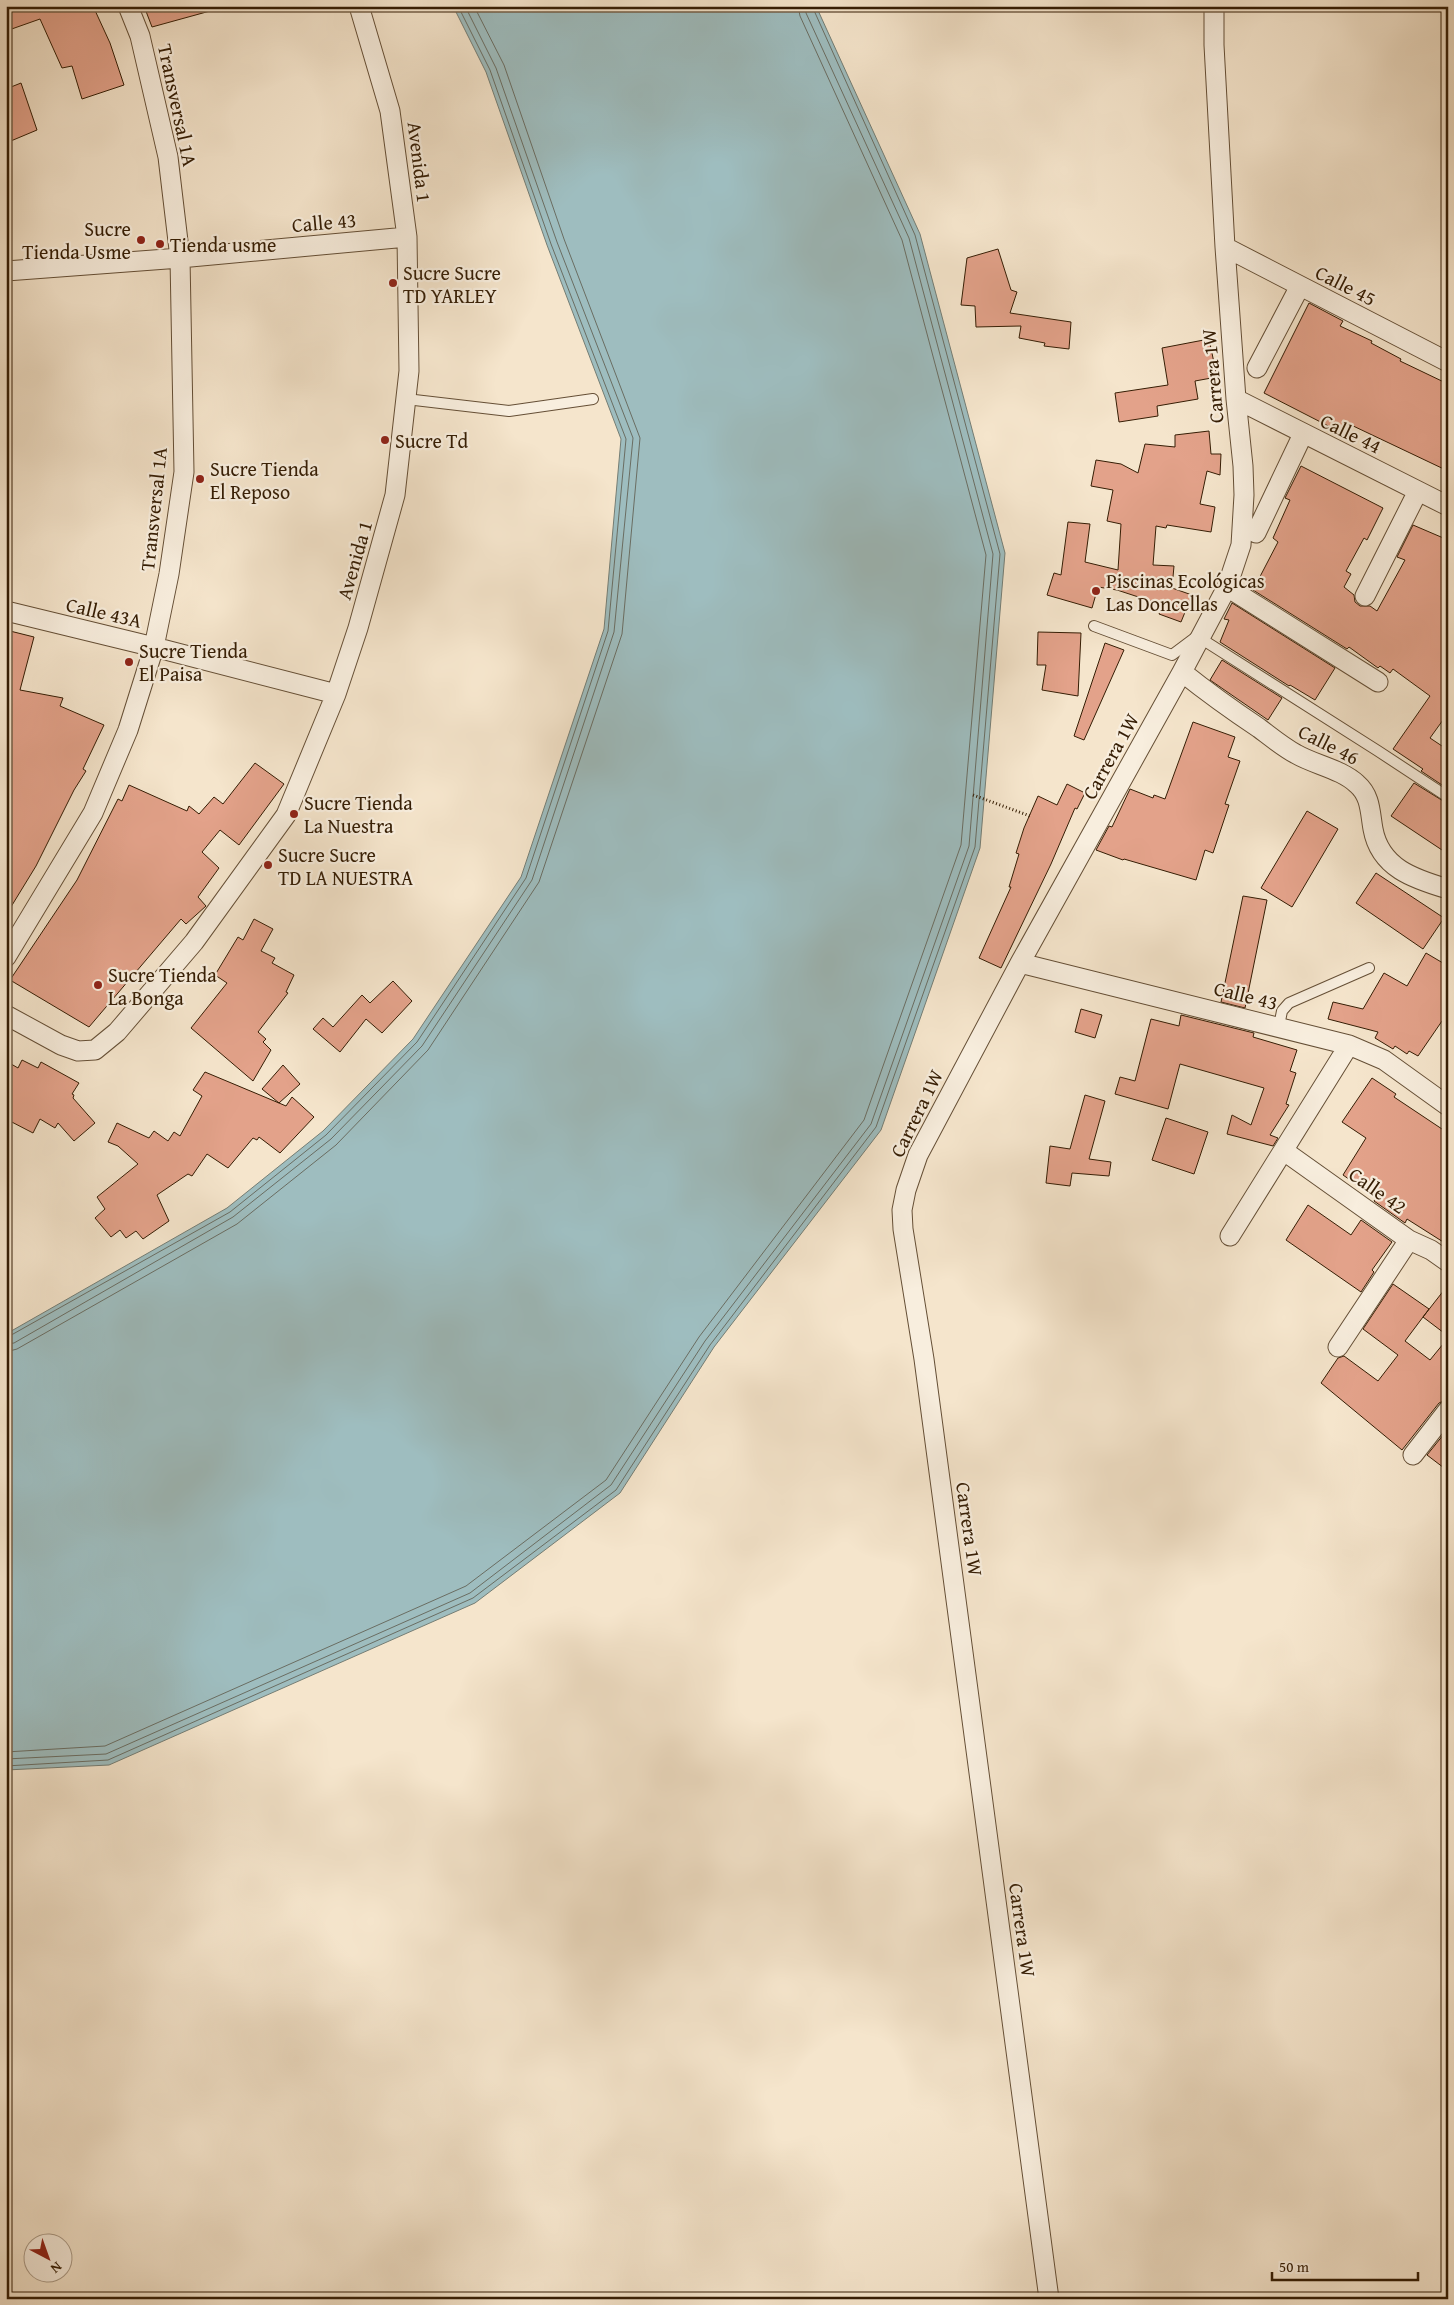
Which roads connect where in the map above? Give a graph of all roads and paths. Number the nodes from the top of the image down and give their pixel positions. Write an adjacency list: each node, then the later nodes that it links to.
1 (128, 6): 6 (street, Transversal 1A)
2 (359, 6): 4 (street, Avenida 1)
3 (1214, 6): 5 (street, Carrera 1W)
4 (407, 237): 6 (street, Calle 43); 11 (street, Avenida 1)
5 (1225, 247): 8 (street, Calle 45); 13 (street, Carrera 1W)
6 (180, 258): 7 (street, Calle 43); 23 (street, Transversal 1A)
7 (6, 271)
8 (1300, 286): 9 (street, Calle 45); 10 (street)
9 (1448, 362)
10 (1257, 368)
11 (406, 399): 12 (lane); 26 (street, Avenida 1)
12 (593, 399)
13 (1236, 399): 14 (street, Calle 44); 18 (street, Carrera 1W)
14 (1303, 434): 15 (street, Calle 44); 17 (street)
15 (1418, 491): 16 (street, Calle 44); 19 (street)
16 (1448, 506)
17 (1256, 533)
18 (1227, 587): 22 (street, Carrera 1W); 25 (street)
19 (1365, 596)
20 (6, 611): 23 (street, Calle 43A)
21 (1094, 626): 22 (lane)
22 (1201, 635): 24 (street, Carrera 1W); 28 (lane)
23 (154, 647): 26 (street, Calle 43A); 31 (street, Transversal 1A)
24 (1182, 672): 30 (street, Calle 46); 32 (street, Carrera 1W)
25 (1378, 682)
26 (336, 694): 34 (street, Avenida 1)
27 (973, 795): 29 (path)
28 (1448, 797)
29 (1030, 816)
30 (1448, 890)
31 (6, 957)
32 (1020, 963): 35 (street, Calle 43); 45 (street, Carrera 1W)
33 (1369, 968): 35 (lane)
34 (6, 1015)
35 (1279, 1026): 36 (street, Calle 43)
36 (1349, 1045): 37 (street, Calle 43); 38 (street)
37 (1448, 1106)
38 (1284, 1151): 39 (street); 40 (street, Calle 42)
39 (1230, 1236)
40 (1409, 1240): 41 (street, Calle 42); 42 (street)
41 (1448, 1262)
42 (1338, 1347)
43 (1448, 1410): 44 (street)
44 (1413, 1455)
45 (1049, 2299)

